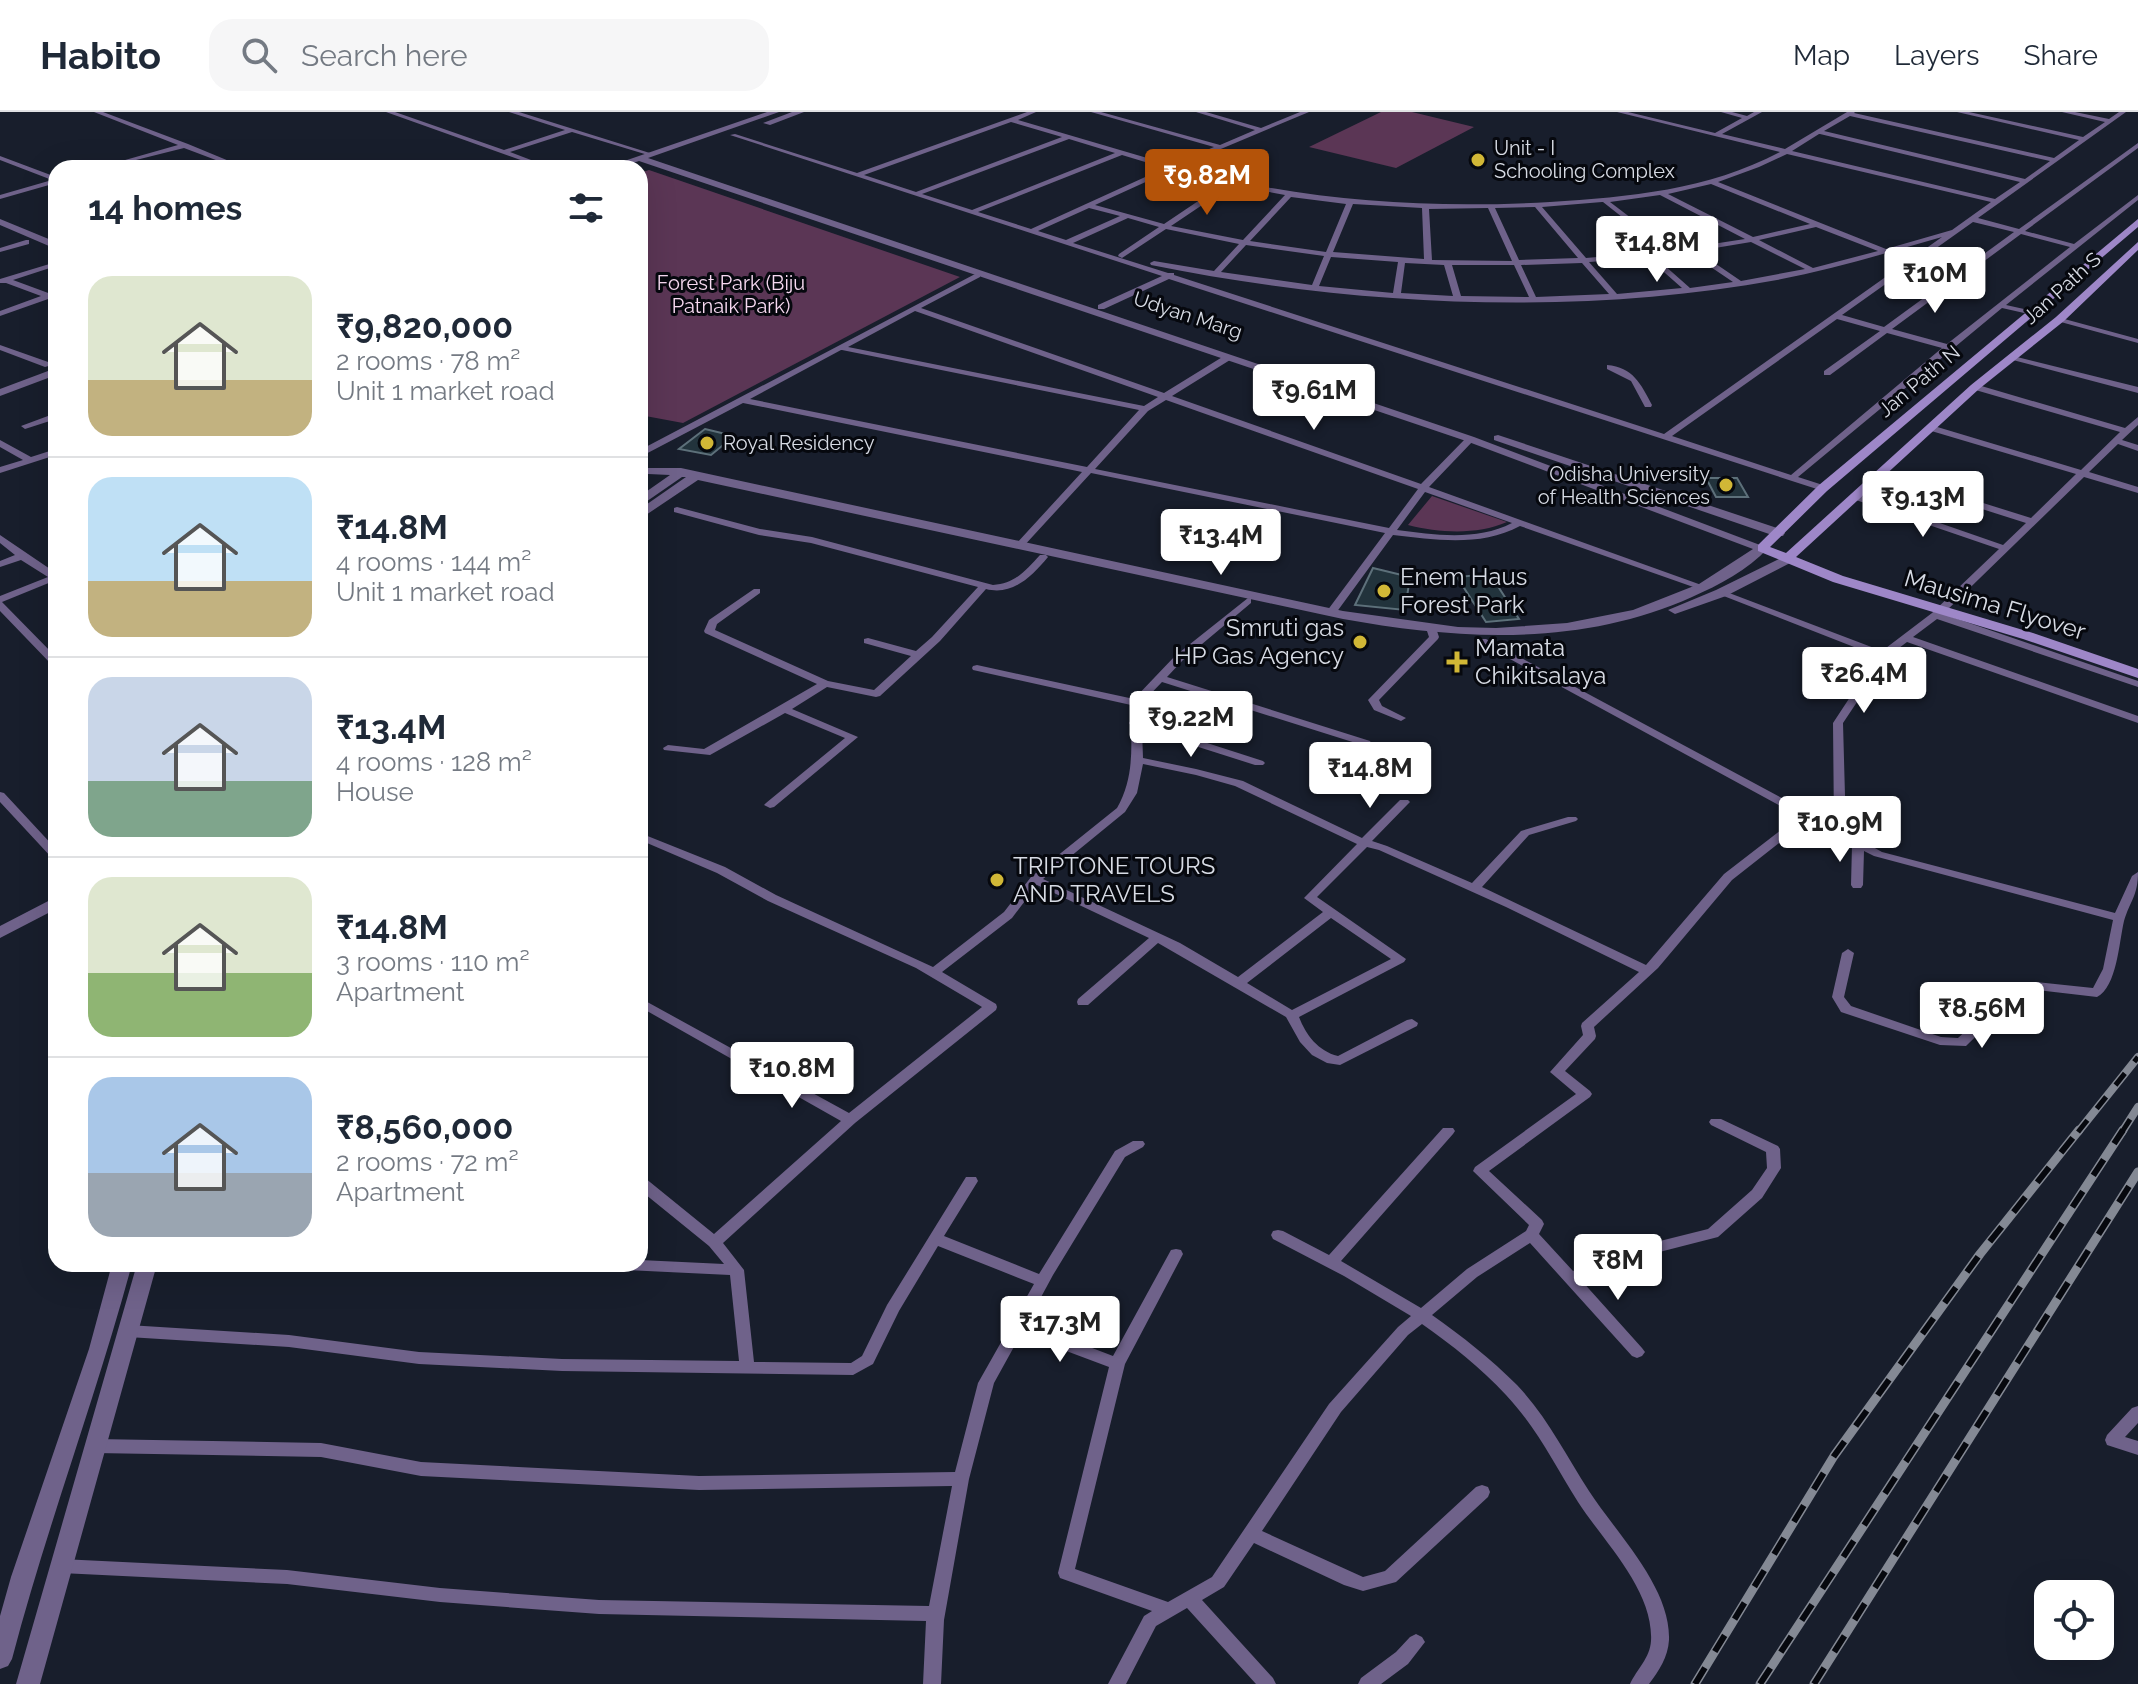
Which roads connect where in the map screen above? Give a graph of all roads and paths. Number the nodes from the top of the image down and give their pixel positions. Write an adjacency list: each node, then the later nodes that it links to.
1 (97, 112): 27 (street)
2 (389, 112): 31 (street)
3 (512, 112): 21 (street)
4 (775, 112): 38 (street)
5 (800, 112): 23 (street)
6 (1033, 112): 18 (street)
7 (1094, 112): 29 (street)
8 (1199, 112): 20 (street)
9 (1305, 112): 20 (street)
10 (1620, 112): 24 (street)
11 (1724, 112): 17 (street)
12 (1759, 112): 17 (street)
13 (1960, 112): 26 (street)
14 (2065, 112): 19 (street)
15 (2123, 112): 19 (street)
16 (1850, 113): 22 (street); 39 (street)
17 (1749, 118): 24 (street)
18 (1012, 120): 25 (street); 41 (street)
19 (2110, 121): 26 (street)
20 (1262, 130): 29 (street)
21 (570, 131): 30 (street); 31 (street)
22 (1819, 132): 32 (street); 43 (street)
23 (733, 135): 38 (street); 41 (street)
24 (1715, 135): 32 (street)
25 (1069, 137): 33 (street); 47 (street)
26 (2083, 139): 39 (street)
27 (186, 145): 35 (street); 36 (street)
28 (2138, 145): 69 (street)
29 (1221, 147): 40 (street)
30 (621, 148): 38 (street); 38 (street)
31 (507, 151): 37 (street)
32 (1785, 151): 46 (street); 54 (street)
33 (1124, 152): 40 (street); 59 (street)
34 (0, 158): 42 (street)
35 (128, 160)
36 (223, 160)
37 (529, 160)
38 (649, 160): 86 (street, Udyan Marg); 92 (street, Udyan Marg)
39 (2054, 160): 43 (street)
40 (1172, 167): 45 (street); 55 (street)
41 (860, 174): 47 (street)
42 (48, 177)
43 (2026, 181): 54 (street)
44 (48, 182): 50 (street)
45 (1231, 182): 49 (street); 65 (street)
46 (1712, 182): 48 (street); 64 (street)
47 (919, 193): 59 (street)
48 (1661, 193): 53 (street); 72 (street)
49 (1290, 194): 52 (street); 74 (street)
50 (0, 197)
51 (2138, 197): 76 (street)
52 (1351, 201): 57 (street); 82 (street)
53 (1605, 201): 56 (street); 83 (street)
54 (1994, 201): 61 (street)
55 (1087, 205): 60 (street); 67 (street)
56 (1537, 205): 58 (street); 90 (street)
57 (1425, 206): 58 (street); 88 (street)
58 (1491, 207): 91 (street)
59 (975, 211): 67 (street)
60 (1125, 217): 65 (street); 71 (street)
61 (1972, 219): 68 (street); 69 (street)
62 (0, 222): 73 (street)
63 (2138, 222): 110 (main road, Jan Path N)
64 (1817, 225): 72 (street); 81 (street)
65 (1165, 228): 74 (street); 85 (street)
66 (0, 231): 70 (street)
67 (1033, 231): 71 (street)
68 (1956, 231): 81 (street); 112 (street)
69 (2023, 232): 76 (street); 114 (street)
70 (26, 242): 77 (street); 79 (street)
71 (1068, 242): 78 (street)
72 (1754, 242): 80 (street); 95 (street)
73 (48, 243)
74 (1245, 243): 82 (street); 96 (street)
75 (2138, 245): 113 (main road, Jan Path S)
76 (2077, 247): 107 (street)
77 (0, 250)
78 (1092, 250): 85 (street); 98 (street)
79 (48, 251)
80 (1693, 251): 83 (street); 100 (street)
81 (1885, 251): 95 (street)
82 (1330, 253): 87 (street); 101 (street)
83 (1673, 253): 84 (street)
84 (1649, 255): 90 (street); 102 (street)
85 (1122, 256): 94 (street)
86 (957, 259): 92 (street); 108 (street, Udyan Marg)
87 (1402, 259): 88 (street); 103 (street)
88 (1428, 260): 89 (street)
89 (1447, 261): 91 (street); 105 (street)
90 (1587, 261): 91 (street); 104 (street)
91 (1519, 263): 106 (street)
92 (945, 264): 97 (street, Udyan Marg)
93 (48, 267): 99 (street)
94 (1182, 269): 96 (street); 98 (street)
95 (1812, 270): 100 (street)
96 (1216, 273): 101 (street)
97 (977, 275): 109 (street); 120 (street, Udyan Marg)
98 (1170, 276): 108 (street); 138 (street)
99 (3, 281): 111 (street)
100 (1740, 283): 102 (street)
101 (1315, 286): 103 (street)
102 (1687, 289): 104 (street)
103 (1397, 294): 105 (street)
104 (1614, 296): 106 (street)
105 (1457, 297): 106 (street)
106 (1533, 298)
107 (2002, 306): 110 (street); 117 (street)
108 (1101, 307): 163 (street, Udyan Marg)
109 (915, 308): 118 (street); 130 (street)
110 (2030, 313): 154 (main road, Jan Path N)
111 (0, 314)
112 (1835, 316): 114 (street); 138 (street)
113 (2060, 319): 115 (street); 119 (main road, Jan Path S)
114 (1886, 330): 117 (street); 125 (street)
115 (2138, 341)
116 (0, 347): 121 (street)
117 (1948, 347): 152 (street)
118 (842, 348): 131 (street); 133 (street)
119 (2012, 357): 127 (main road, Jan Path S); 128 (street)
120 (1227, 358): 130 (street); 139 (street, Udyan Marg)
121 (48, 364)
122 (1610, 367): 132 (street)
123 (48, 368): 126 (street)
124 (48, 369): 129 (street)
125 (1827, 373)
126 (0, 383)
127 (1975, 387): 136 (street); 137 (main road, Jan Path S)
128 (2138, 390)
129 (0, 393)
130 (1163, 398): 133 (street); 153 (street)
131 (742, 400): 143 (street); 148 (street)
132 (1648, 405)
133 (1145, 409): 148 (street)
134 (48, 419): 135 (street)
135 (25, 426)
136 (2133, 427): 140 (street)
137 (1931, 428): 149 (main road, Jan Path S); 150 (street)
138 (1668, 435): 152 (street)
139 (1470, 439): 153 (street); 167 (street, Udyan Marg)
140 (2116, 441): 142 (street); 150 (street)
141 (0, 443): 145 (street)
142 (2138, 448)
143 (648, 450)
144 (48, 454): 145 (street)
145 (30, 460): 147 (street)
146 (648, 469): 151 (street)
147 (0, 470)
148 (1089, 471): 162 (street); 166 (street)
149 (1878, 473): 157 (main road, Jan Path S); 161 (street)
150 (2081, 473): 155 (street); 161 (street)
151 (684, 477): 156 (street); 158 (street); 166 (street); 170 (street)
152 (1792, 478): 154 (street)
153 (1424, 487): 160 (street); 162 (street)
154 (1823, 488): 163 (main road, Jan Path N)
155 (2138, 490)
156 (648, 497)
157 (1856, 497): 165 (main road, Jan Path S); 168 (street)
158 (648, 508)
159 (677, 510): 175 (street)
160 (1520, 522): 162 (street); 176 (street)
161 (2033, 522): 168 (street)
162 (1393, 532): 181 (street)
163 (1779, 533): 165 (main road, Udyan Marg); 167 (main road, Jan Path N)
164 (0, 538): 169 (street)
165 (1805, 542): 171 (main road, Jan Path S)
166 (1019, 546): 181 (street)
167 (1762, 548): 171 (main road, Udyan Marg); 176 (street, Jan Path N)
168 (2004, 548): 182 (street)
169 (22, 556): 172 (street); 173 (street)
170 (1043, 557): 175 (street); 179 (street)
171 (1787, 559): 178 (street, Jan Path S); 182 (main road, Mausima Flyover)
172 (0, 564)
173 (48, 573)
174 (48, 580): 180 (street)
175 (984, 586): 188 (street)
176 (1702, 587): 183 (street, Jan Path N)
177 (757, 591): 193 (street)
178 (1721, 593): 186 (street, Jan Path S); 189 (street)
179 (1248, 601): 183 (street); 192 (street)
180 (0, 603): 187 (street)
181 (1332, 611): 183 (street)
182 (1930, 611): 184 (street); 191 (main road, Mausima Flyover); 194 (street)
183 (1433, 632): 186 (street, Jan Path S); 197 (street)
184 (1909, 639): 189 (street); 198 (street)
185 (868, 641): 188 (street)
186 (1482, 641): 207 (street)
187 (48, 654)
188 (918, 655): 193 (street)
189 (1883, 655): 209 (street)
190 (977, 668): 195 (street)
191 (2138, 674)
192 (1161, 678): 195 (street); 200 (street)
193 (825, 684): 196 (street)
194 (2138, 684)
195 (1136, 703): 199 (street)
196 (784, 709): 201 (street); 206 (street)
197 (1401, 718)
198 (2138, 720)
199 (1134, 723): 202 (street); 203 (street)
200 (1366, 743)
201 (668, 748)
202 (1138, 760): 211 (street); 215 (street)
203 (1259, 763)
204 (0, 795): 213 (street)
205 (1404, 802): 211 (street)
206 (770, 805)
207 (1805, 817): 209 (street); 224 (street)
208 (1572, 819): 217 (street)
209 (1840, 835): 212 (street)
210 (648, 839): 225 (street)
211 (1361, 843): 217 (street); 219 (street)
212 (1858, 844): 216 (street); 220 (street)
213 (48, 847)
214 (2138, 876): 220 (street)
215 (1035, 880): 222 (street); 225 (street)
216 (1857, 885)
217 (1474, 888): 224 (street)
218 (48, 906): 221 (street)
219 (1331, 912): 226 (street); 229 (street)
220 (2119, 918): 223 (street)
221 (0, 933)
222 (1156, 938): 226 (street); 227 (street)
223 (1848, 953)
224 (1648, 971): 238 (street)
225 (933, 973): 231 (street)
226 (1240, 982): 229 (street)
227 (1083, 1002)
228 (648, 1008): 231 (street)
229 (1292, 1015): 230 (street)
230 (1412, 1023)
231 (850, 1120): 240 (street)
232 (1716, 1122): 247 (street)
233 (1448, 1131): 242 (street)
234 (1138, 1144): 248 (street)
235 (971, 1181): 239 (street)
236 (648, 1188): 240 (street)
237 (1278, 1235): 242 (street)
238 (1531, 1235): 247 (street); 249 (street)
239 (936, 1239): 248 (street); 256 (street)
240 (714, 1242): 244 (street)
241 (1176, 1254): 255 (street)
242 (1331, 1262): 249 (street)
243 (648, 1266): 244 (street)
244 (737, 1270): 256 (street)
245 (120, 1272): 254 (street)
246 (145, 1272): 251 (street)
247 (1571, 1278): 252 (street)
248 (1042, 1281): 250 (street)
249 (1421, 1316): 262 (street); 274 (street)
250 (1017, 1326): 255 (street); 260 (street)
251 (128, 1331): 253 (street); 256 (street)
252 (1637, 1352)
253 (122, 1353): 254 (street); 258 (street)
254 (97, 1355): 268 (street)
255 (1117, 1364): 265 (street)
256 (747, 1366)
257 (2138, 1412): 259 (street)
258 (95, 1446): 260 (street); 263 (street)
259 (2138, 1448)
260 (961, 1479): 266 (street)
261 (1482, 1492): 262 (street)
262 (1250, 1533): 264 (street)
263 (61, 1566): 266 (street); 269 (street)
264 (1189, 1598): 265 (street); 272 (street)
265 (1169, 1610): 271 (street)
266 (936, 1614): 270 (street)
267 (1416, 1642): 273 (street)
268 (0, 1659)
269 (28, 1684)
270 (932, 1684)
271 (1117, 1684)
272 (1267, 1684)
273 (1367, 1684)
274 (1639, 1684)

